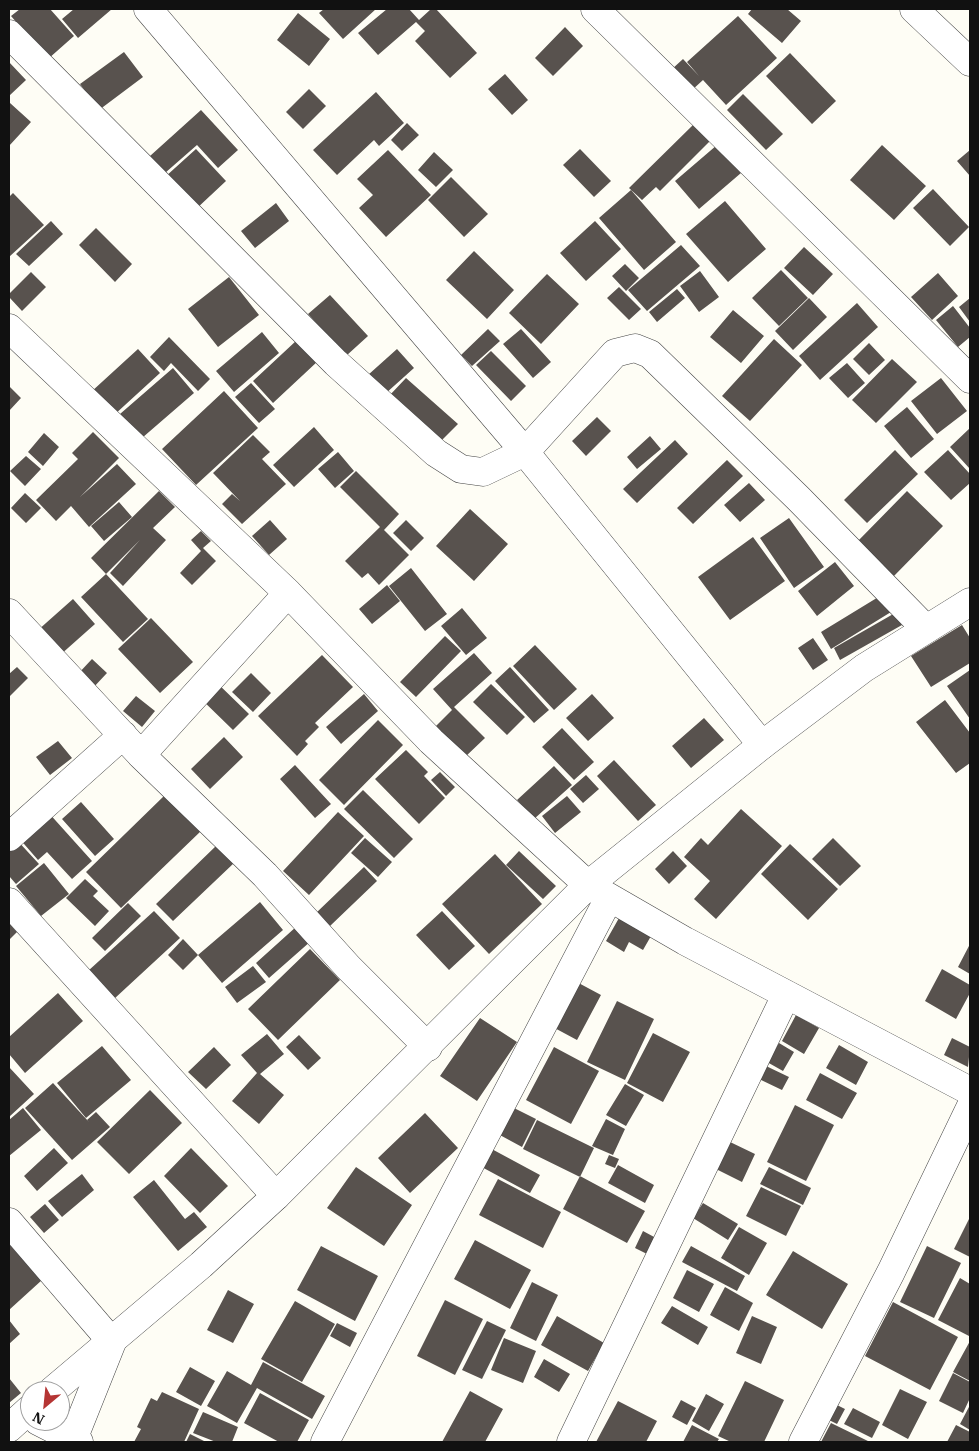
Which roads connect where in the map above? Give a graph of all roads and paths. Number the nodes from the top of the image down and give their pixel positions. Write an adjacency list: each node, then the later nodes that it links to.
1 (148, 9): 8 (street)
2 (594, 9): 7 (street)
3 (914, 9): 5 (street)
4 (9, 34): 8 (street)
5 (970, 62)
6 (9, 328): 9 (street)
7 (970, 379)
8 (525, 452): 12 (street); 14 (street)
9 (288, 593): 15 (street); 17 (street)
10 (970, 602): 12 (street)
11 (10, 617): 13 (street)
12 (926, 629): 14 (street)
13 (123, 735): 15 (street); 16 (street)
14 (762, 745): 17 (street)
15 (141, 755): 20 (street)
16 (9, 837)
17 (598, 892): 19 (street); 20 (street); 29 (street)
18 (9, 902): 23 (street)
19 (786, 995): 21 (street); 30 (street)
20 (428, 1047): 23 (street)
21 (970, 1091)
22 (970, 1108): 31 (street)
23 (276, 1196): 25 (street)
24 (9, 1222): 25 (street)
25 (112, 1342): 26 (street); 28 (street)
26 (64, 1381)
27 (54, 1431): 28 (street)
28 (75, 1441)
29 (325, 1442)
30 (571, 1442)
31 (803, 1442)

